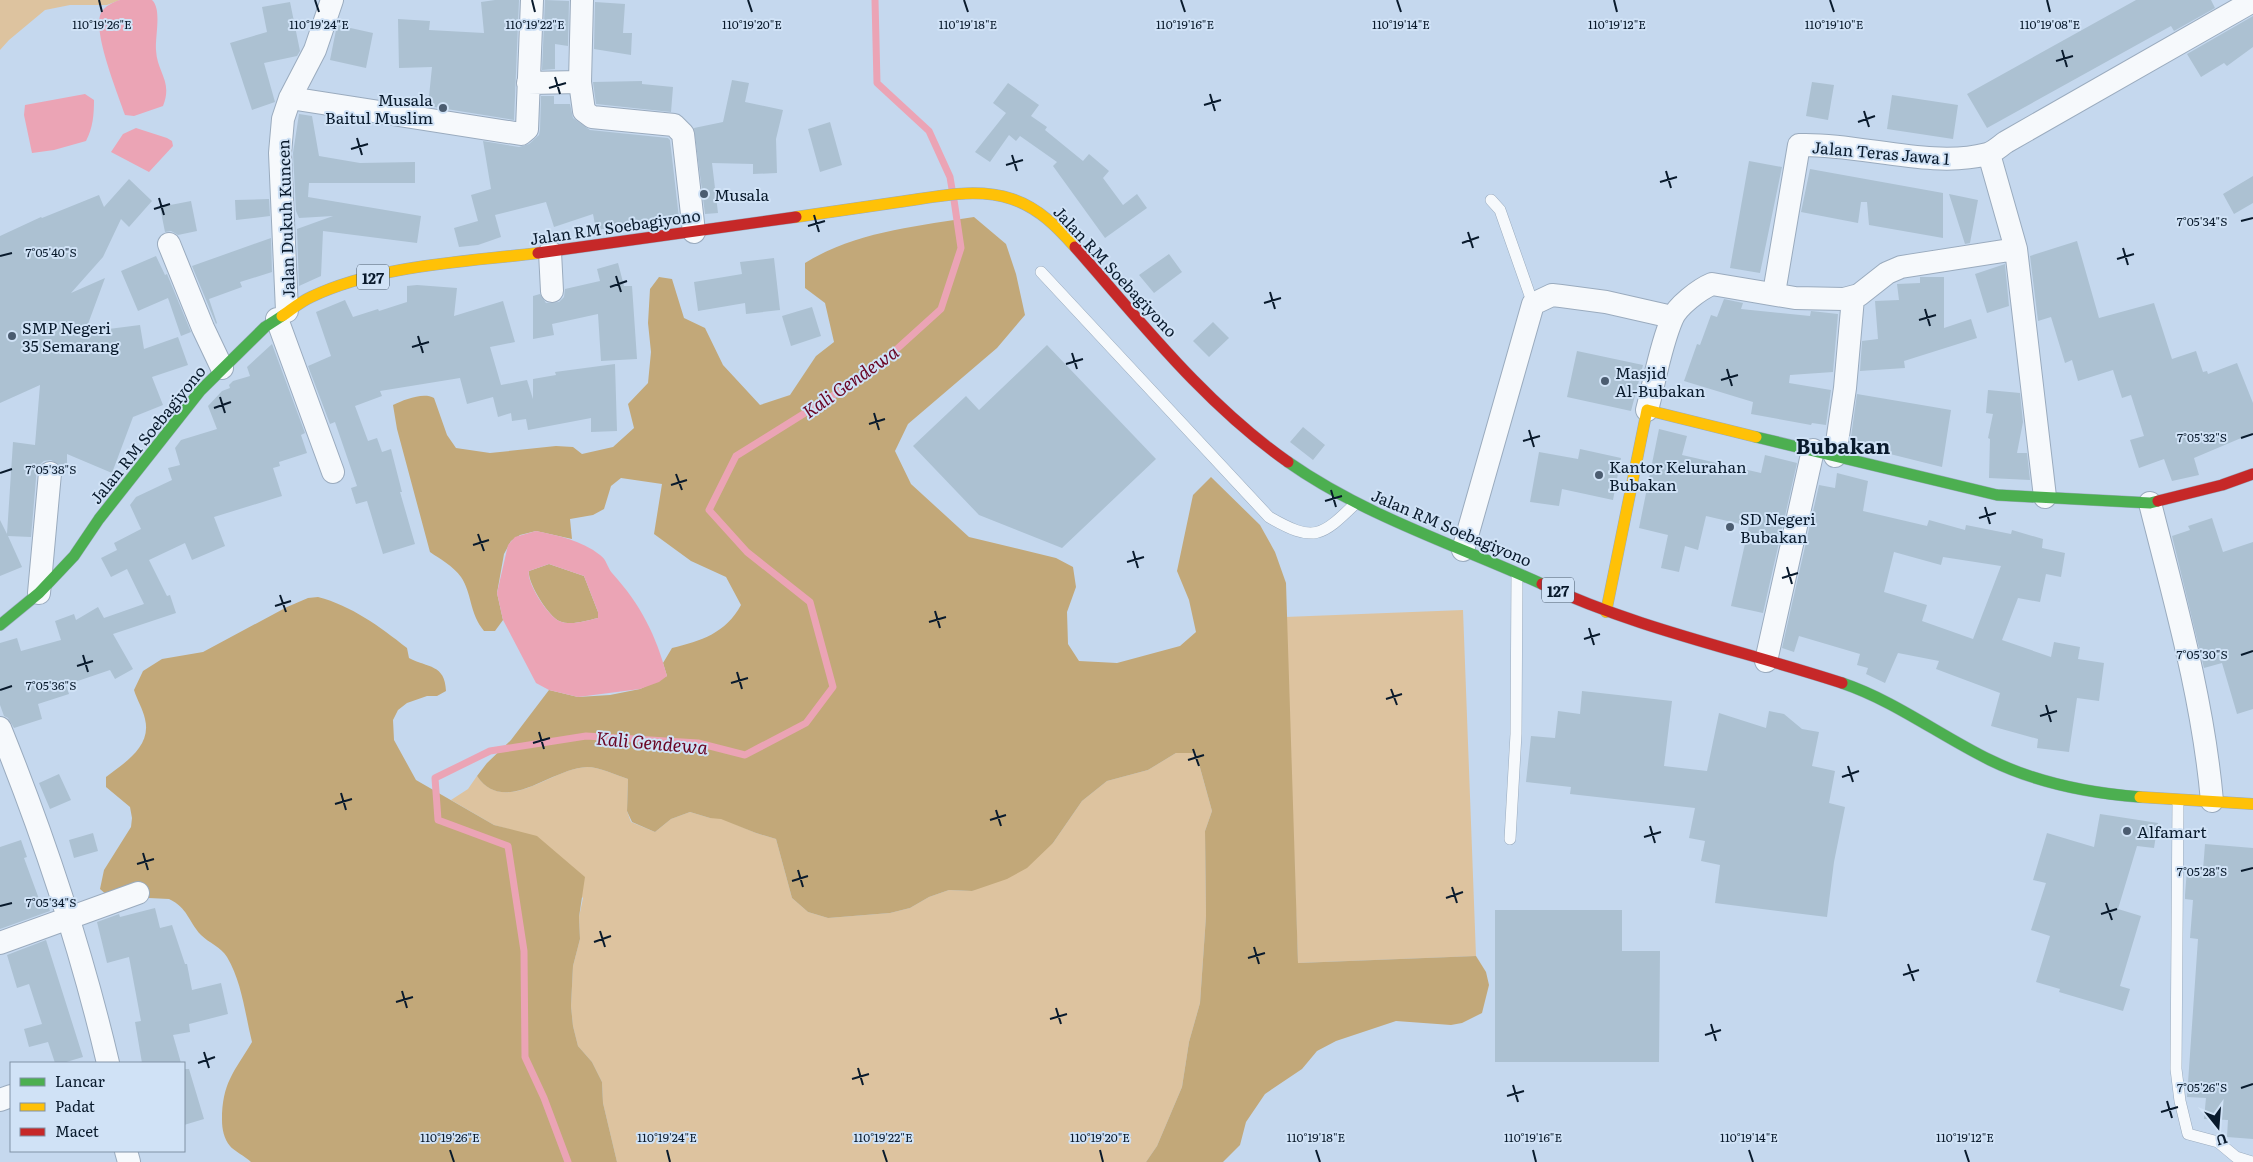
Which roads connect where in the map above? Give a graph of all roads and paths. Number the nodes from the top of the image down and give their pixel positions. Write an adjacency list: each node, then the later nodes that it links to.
1 (332, 0): 7 (street, Jalan Dukuh Kuncen)
2 (532, 0): 6 (street)
3 (582, 0): 5 (street)
4 (2253, 1): 8 (street, Jalan Teras Jawa 1)
5 (580, 82): 6 (street); 10 (street)
6 (528, 84): 7 (street)
7 (290, 98): 19 (street, Jalan Dukuh Kuncen)
8 (1989, 154): 12 (street); 16 (street, Jalan Teras Jawa 1)
9 (1491, 200): 18 (lane)
10 (694, 232): 13 (main road, Jalan RM Soebagiyono / 127); 29 (main road, Jalan RM Soebagiyono / 127)
11 (169, 244): 21 (street)
12 (2016, 249): 17 (street); 28 (street)
13 (550, 252): 15 (street); 19 (main road, Jalan RM Soebagiyono / 127)
14 (1041, 272): 29 (lane)
15 (552, 290)
16 (1774, 293): 17 (street); 20 (street)
17 (1853, 298): 24 (street)
18 (1533, 304): 20 (street); 31 (street)
19 (282, 315): 21 (main road, Jalan RM Soebagiyono / 127); 25 (street, Jalan Dukuh Kuncen)
20 (1672, 317): 22 (street)
21 (222, 368): 33 (main road, Jalan RM Soebagiyono / 127)
22 (1647, 410): 23 (main road); 34 (main road)
23 (1813, 450): 24 (main road); 36 (street)
24 (1835, 456): 28 (main road)
25 (333, 472)
26 (50, 473): 33 (street)
27 (2253, 474): 30 (main road)
28 (2045, 497): 30 (main road)
29 (1356, 503): 31 (main road, Jalan RM Soebagiyono / 127)
30 (2150, 503): 39 (street)
31 (1463, 550): 32 (main road, Jalan RM Soebagiyono / 127)
32 (1518, 572): 34 (main road, Jalan RM Soebagiyono / 127); 41 (lane)
33 (39, 593): 35 (main road, Jalan RM Soebagiyono / 127)
34 (1606, 612): 36 (main road, Jalan RM Soebagiyono / 127)
35 (0, 625)
36 (1766, 661): 38 (main road, Jalan RM Soebagiyono / 127)
37 (0, 728): 43 (street)
38 (2178, 801): 39 (main road, Jalan RM Soebagiyono / 127); 46 (lane)
39 (2212, 801): 40 (main road, Jalan RM Soebagiyono / 127)
40 (2253, 804)
41 (1510, 840)
42 (138, 894): 43 (street)
43 (69, 918): 44 (street); 45 (street)
44 (0, 943)
45 (108, 1062)
46 (2252, 1162)

